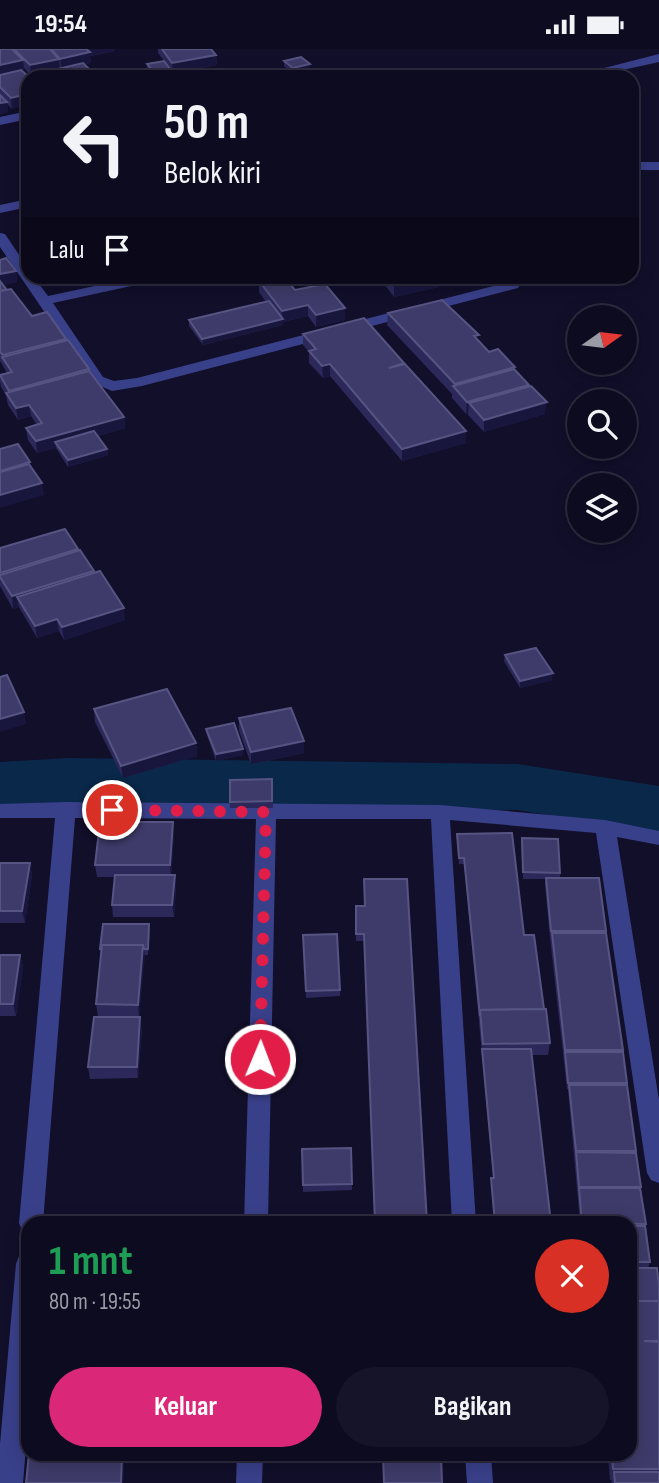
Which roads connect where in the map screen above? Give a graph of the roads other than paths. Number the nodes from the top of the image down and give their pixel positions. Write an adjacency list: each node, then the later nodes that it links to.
1 (659, 58): 2 (street)
2 (607, 70)
3 (21, 116): 4 (street)
4 (0, 121)
5 (639, 166): 6 (street)
6 (659, 166)
7 (21, 204): 8 (street)
8 (0, 209)
9 (0, 237): 10 (street)
10 (21, 268)
11 (32, 284): 14 (street)
12 (122, 284): 14 (street)
13 (513, 285): 14 (street)
14 (44, 301)
15 (66, 809): 16 (street); 17 (street); 22 (street)
16 (0, 811)
17 (266, 812): 18 (street); 23 (street)
18 (440, 812): 19 (street); 24 (street)
19 (606, 827): 20 (street); 21 (street)
20 (659, 838)
21 (659, 1173)
22 (33, 1216)
23 (256, 1216)
24 (464, 1216)
25 (21, 1349): 28 (street)
26 (250, 1461): 29 (street)
27 (478, 1461): 30 (street)
28 (10, 1483)
29 (250, 1483)
30 (480, 1483)

